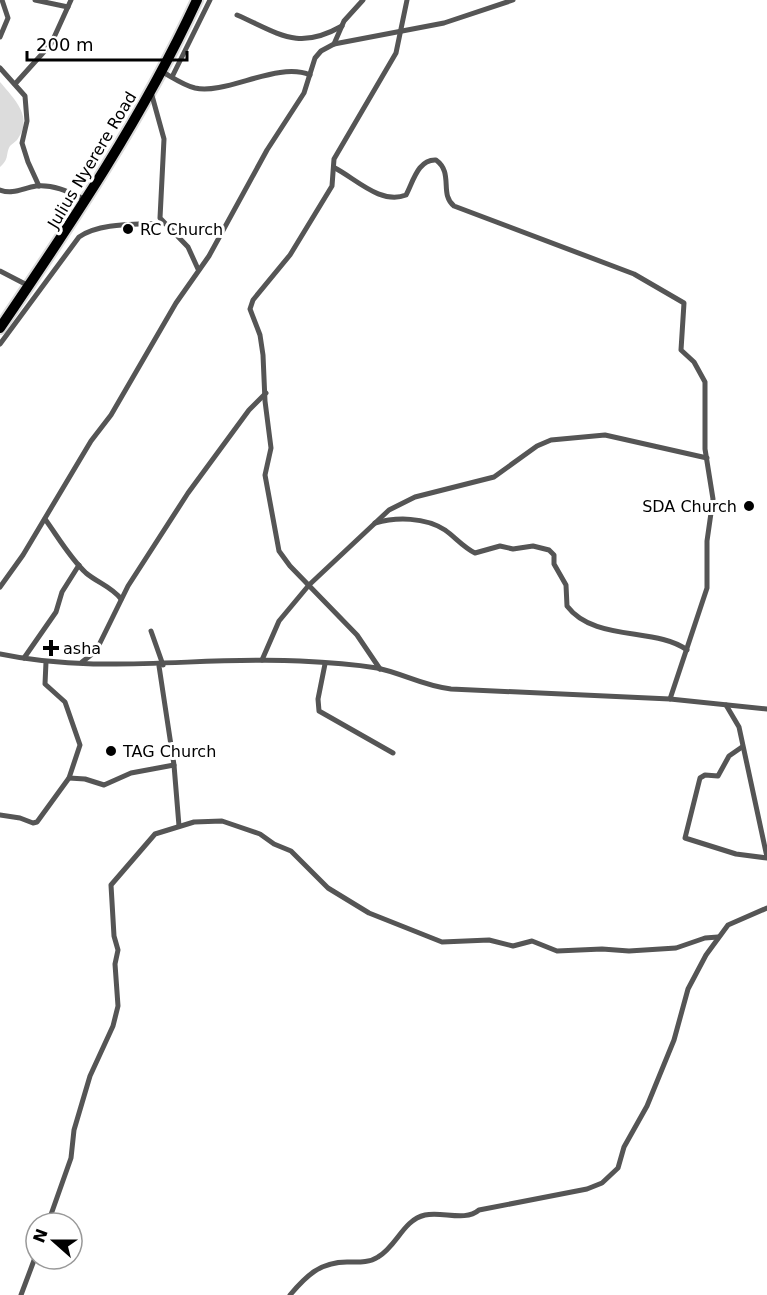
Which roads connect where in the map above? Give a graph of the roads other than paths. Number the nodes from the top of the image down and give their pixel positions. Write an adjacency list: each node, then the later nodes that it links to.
1 (2, 0): 13 (street)
2 (35, 0): 9 (street)
3 (71, 0): 9 (street)
4 (196, 0): 16 (highway, Julius Nyerere Road)
5 (210, 0): 18 (street)
6 (363, 0): 11 (street)
7 (407, 0): 12 (street)
8 (513, 0): 12 (street)
9 (68, 8): 19 (street)
10 (237, 15): 11 (street)
11 (342, 26): 14 (street)
12 (399, 29): 14 (street); 21 (street)
13 (0, 37)
14 (334, 44): 17 (street)
15 (0, 68): 19 (street)
16 (161, 71): 18 (street); 20 (highway, Julius Nyerere Road)
17 (310, 75): 18 (street); 26 (street)
18 (172, 77)
19 (15, 84): 22 (street)
20 (151, 91): 24 (highway, Julius Nyerere Road); 25 (street)
21 (334, 168): 31 (street); 32 (street)
22 (39, 186): 23 (street); 24 (street)
23 (0, 190)
24 (86, 200): 28 (highway, Julius Nyerere Road)
25 (163, 223): 26 (street); 30 (street)
26 (198, 269): 33 (street)
27 (0, 271): 28 (street)
28 (29, 286): 29 (highway, Julius Nyerere Road)
29 (0, 328)
30 (0, 344)
31 (266, 393): 36 (street); 38 (street)
32 (707, 458): 34 (street); 40 (street)
33 (45, 519): 35 (street); 37 (street)
34 (373, 524): 36 (street); 40 (street)
35 (79, 565): 38 (street); 42 (street)
36 (309, 585): 43 (street); 48 (street)
37 (0, 587)
38 (121, 599): 45 (street)
39 (151, 631): 47 (street)
40 (687, 650): 49 (street)
41 (0, 654): 42 (street)
42 (24, 658): 44 (street)
43 (262, 660): 46 (street); 47 (street)
44 (46, 662): 45 (street); 55 (street)
45 (81, 663): 47 (street)
46 (325, 664): 48 (street); 53 (street)
47 (161, 665): 54 (street)
48 (380, 669): 49 (street)
49 (670, 699): 50 (street)
50 (726, 705): 51 (street); 52 (street)
51 (767, 709)
52 (742, 747): 58 (street); 58 (street)
53 (393, 753)
54 (174, 765): 55 (street); 57 (street)
55 (69, 778): 56 (street)
56 (0, 815)
57 (179, 826): 60 (street); 61 (street)
58 (767, 858)
59 (767, 908): 60 (street)
60 (718, 937): 64 (street)
61 (52, 1211)
62 (30, 1271): 63 (street)
63 (21, 1295)
64 (290, 1295)

